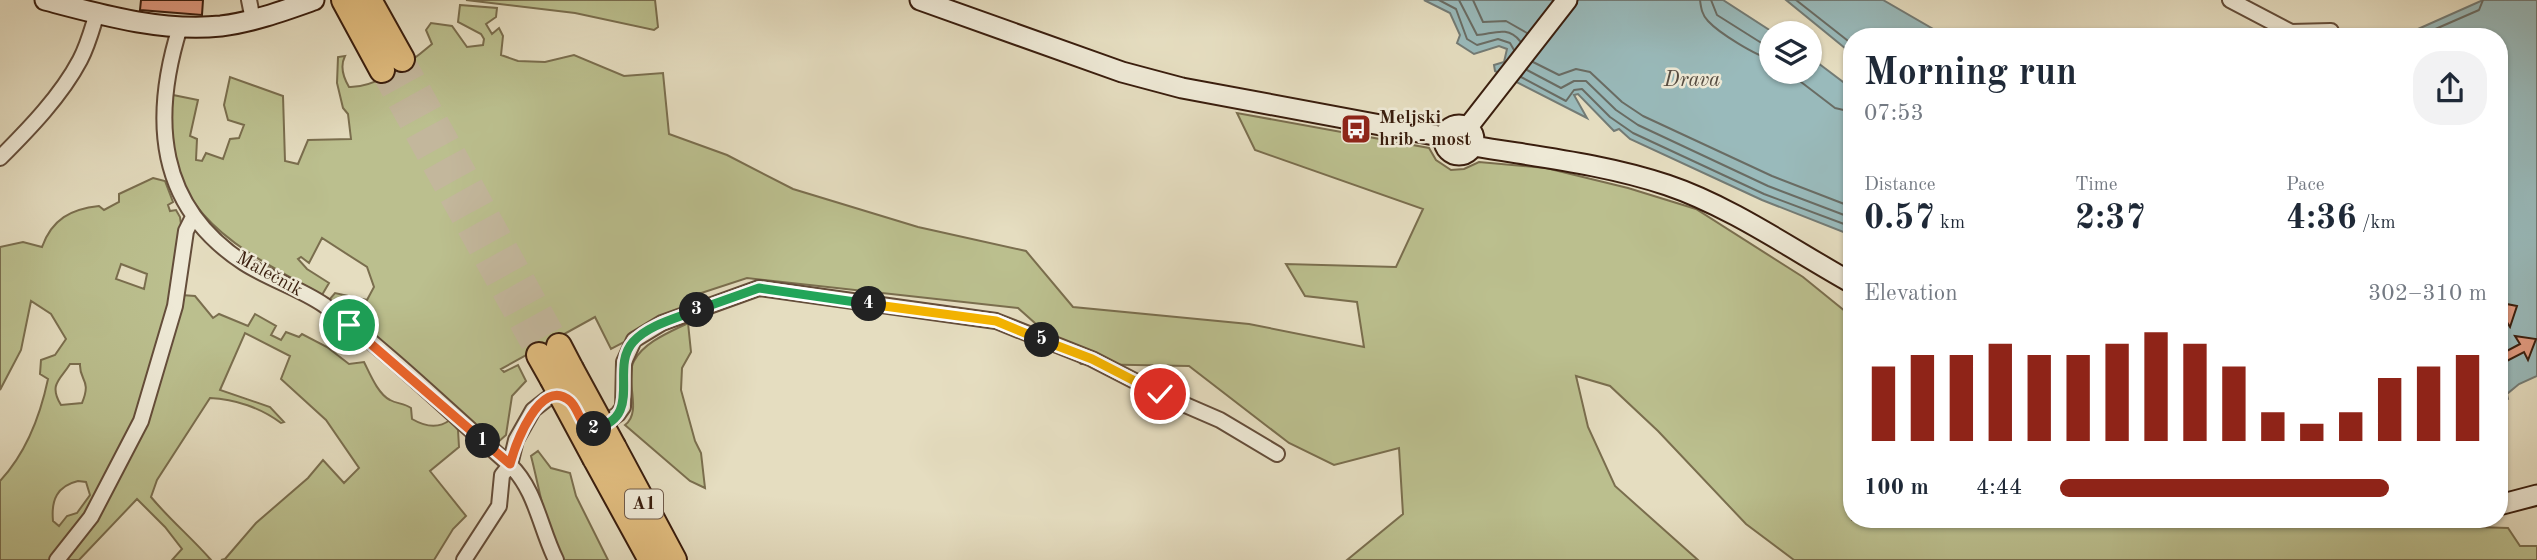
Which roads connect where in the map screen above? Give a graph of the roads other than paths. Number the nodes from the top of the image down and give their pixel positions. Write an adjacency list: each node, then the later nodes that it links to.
1 (45, 0): 9 (street)
2 (249, 0): 10 (street)
3 (314, 0): 10 (street)
4 (920, 0): 8 (street)
5 (1567, 0): 13 (street)
6 (2230, 0): 12 (street)
7 (356, 6): 7 (highway)
8 (958, 7): 13 (street)
9 (97, 13): 11 (street); 14 (street)
10 (253, 20): 11 (street)
11 (180, 27): 15 (street, Malečnik)
12 (2282, 28)
13 (1473, 129): 16 (street)
14 (0, 158)
15 (193, 217): 20 (street, Malečnik); 23 (street)
16 (1843, 278)
17 (549, 350): 18 (highway, A1, bridge)
18 (605, 453): 26 (highway, A1); 27 (highway, A1)
19 (1277, 454): 20 (street)
20 (510, 464): 24 (street); 25 (street, Malečnik)
21 (2537, 495): 22 (street)
22 (2508, 503)
23 (57, 560)
24 (464, 560)
25 (556, 560)
26 (651, 560)
27 (674, 560)

